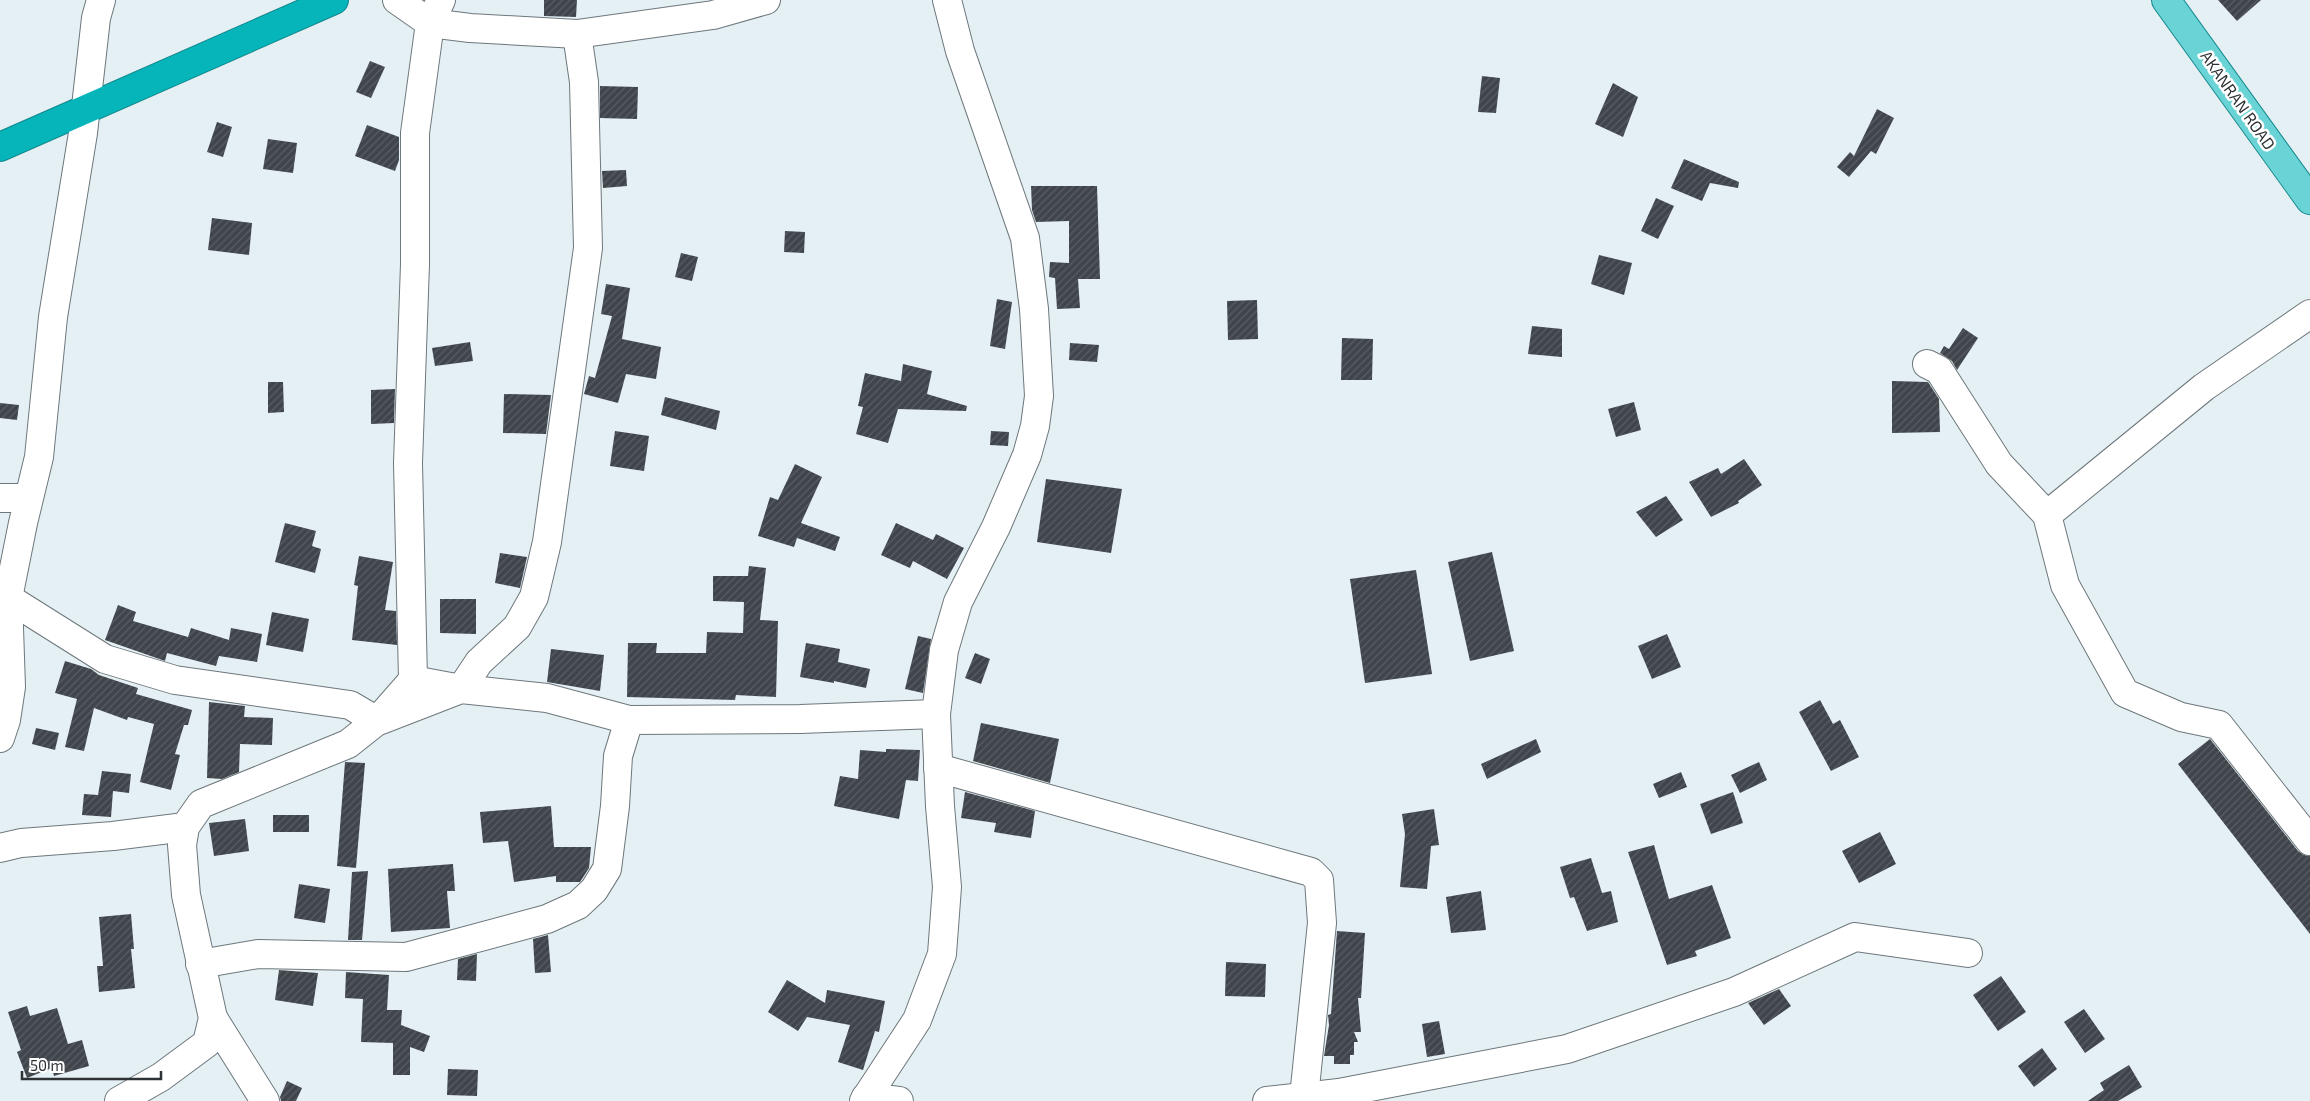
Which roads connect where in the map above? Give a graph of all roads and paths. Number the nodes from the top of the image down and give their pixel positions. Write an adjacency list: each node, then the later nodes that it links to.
1 (101, 0): 14 (street)
2 (334, 0): 9 (highway)
3 (397, 0): 7 (street)
4 (766, 0): 8 (street)
5 (947, 0): 19 (street)
6 (2175, 4): 10 (main road, AKANRAN ROAD)
7 (436, 11): 8 (street); 17 (street)
8 (577, 34): 18 (street)
9 (0, 147)
10 (2310, 200)
11 (2310, 314): 15 (street)
12 (1927, 364): 15 (street)
13 (0, 498): 14 (street)
14 (28, 498): 16 (street)
15 (2047, 515): 25 (street)
16 (4, 597): 21 (street); 22 (street)
17 (413, 680): 18 (street); 21 (street)
18 (461, 689): 20 (street); 21 (street)
19 (936, 714): 20 (street); 23 (street)
20 (629, 720): 28 (street)
21 (377, 721): 24 (street)
22 (0, 738)
23 (938, 768): 30 (street); 31 (street)
24 (184, 827): 26 (street); 28 (street)
25 (2310, 841)
26 (0, 848)
27 (1968, 953): 30 (street)
28 (200, 964): 29 (street)
29 (213, 1018): 32 (street); 33 (street)
30 (1304, 1097): 35 (street)
31 (865, 1099): 34 (street)
32 (119, 1101)
33 (265, 1101)
34 (899, 1101)
35 (1267, 1101)

